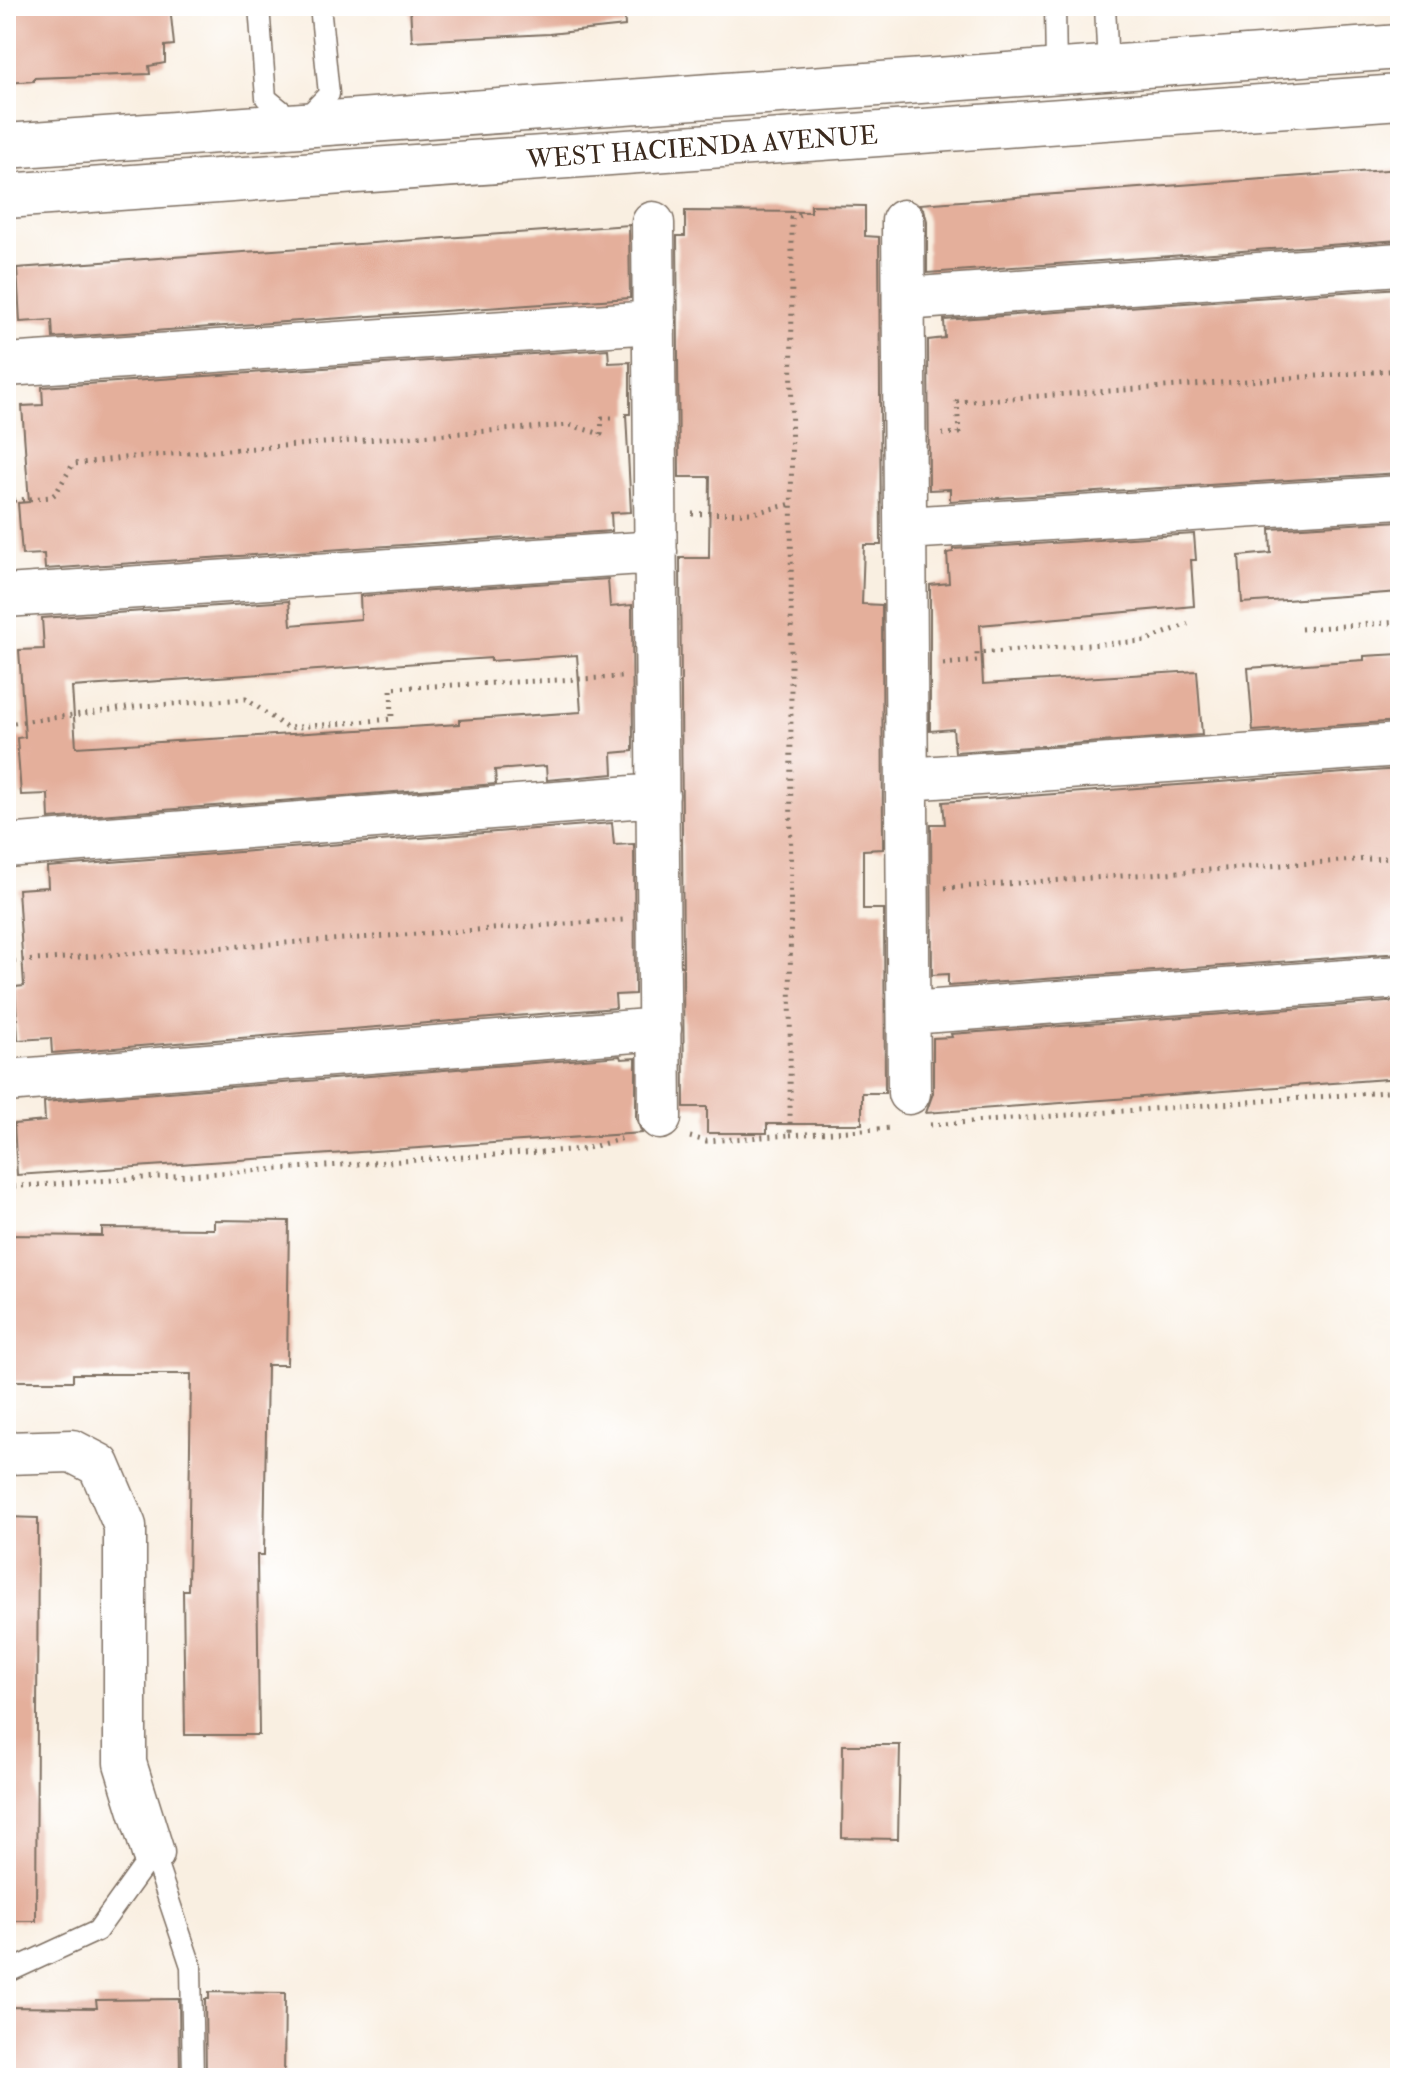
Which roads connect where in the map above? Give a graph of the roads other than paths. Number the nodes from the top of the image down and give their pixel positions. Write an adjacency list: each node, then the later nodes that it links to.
1 (259, 6): 11 (lane)
2 (320, 6): 11 (lane)
3 (1055, 6): 7 (lane)
4 (1105, 6): 6 (lane)
5 (1400, 47): 6 (main road, WEST HACIENDA AVENUE)
6 (1108, 67): 7 (main road, WEST HACIENDA AVENUE); 9 (main road)
7 (1056, 71): 10 (main road); 11 (main road, WEST HACIENDA AVENUE)
8 (1400, 97): 9 (main road, WEST HACIENDA AVENUE)
9 (1111, 117): 10 (main road, WEST HACIENDA AVENUE)
10 (1057, 121): 13 (main road, WEST HACIENDA AVENUE)
11 (299, 125): 12 (main road, WEST HACIENDA AVENUE); 13 (main road)
12 (6, 146)
13 (302, 175): 14 (main road, WEST HACIENDA AVENUE)
14 (6, 196)
15 (903, 221): 18 (street)
16 (653, 223): 19 (street)
17 (1400, 264): 18 (street)
18 (904, 299): 22 (street)
19 (654, 322): 20 (street); 23 (street)
20 (6, 365)
21 (1400, 497): 22 (street)
22 (906, 528): 26 (street)
23 (656, 534): 24 (street); 27 (street)
24 (6, 596)
25 (1400, 745): 26 (street)
26 (907, 779): 30 (street)
27 (658, 795): 28 (street); 31 (street)
28 (6, 846)
29 (1400, 977): 30 (street)
30 (909, 1013): 33 (street)
31 (660, 1029): 32 (street); 34 (street)
32 (6, 1081)
33 (908, 1115)
34 (660, 1126)
35 (6, 1453): 36 (street)
36 (153, 1853): 37 (lane); 38 (lane)
37 (6, 1973)
38 (193, 2078)

